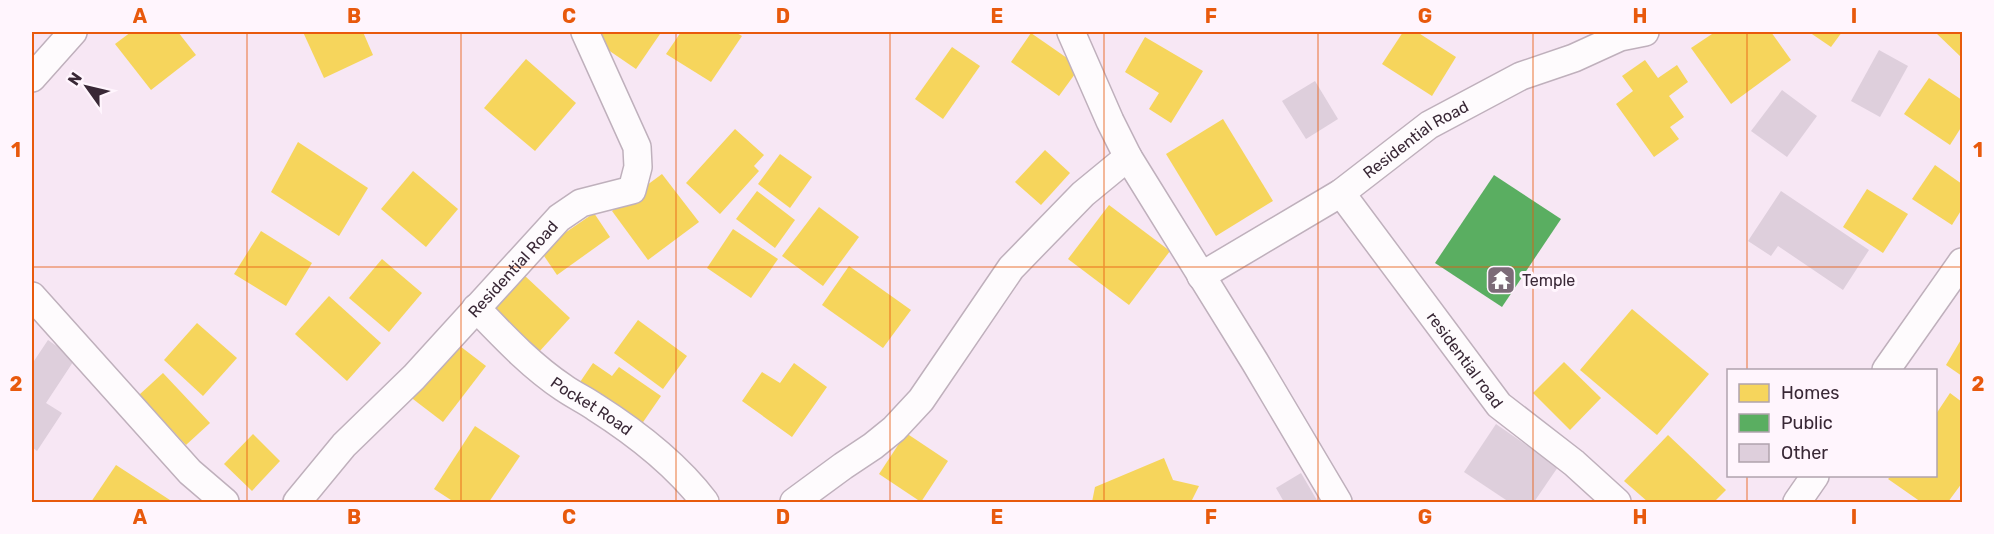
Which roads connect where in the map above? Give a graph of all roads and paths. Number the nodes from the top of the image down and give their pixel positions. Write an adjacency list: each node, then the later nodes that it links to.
1 (73, 32): 5 (street)
2 (585, 32): 11 (street, Residential Road)
3 (1071, 32): 6 (street)
4 (1645, 32): 7 (street, Residential Road)
5 (32, 78)
6 (1128, 157): 9 (street); 17 (street)
7 (1341, 193): 9 (street, Residential Road); 19 (street, residential road)
8 (1962, 262): 12 (street)
9 (1202, 276): 18 (street)
10 (32, 296): 14 (street)
11 (476, 308): 15 (street, Residential Road); 16 (street, Pocket Road)
12 (1887, 369)
13 (1814, 477): 20 (street)
14 (225, 502)
15 (297, 502)
16 (705, 502)
17 (794, 502)
18 (1338, 502)
19 (1617, 502)
20 (1797, 502)

